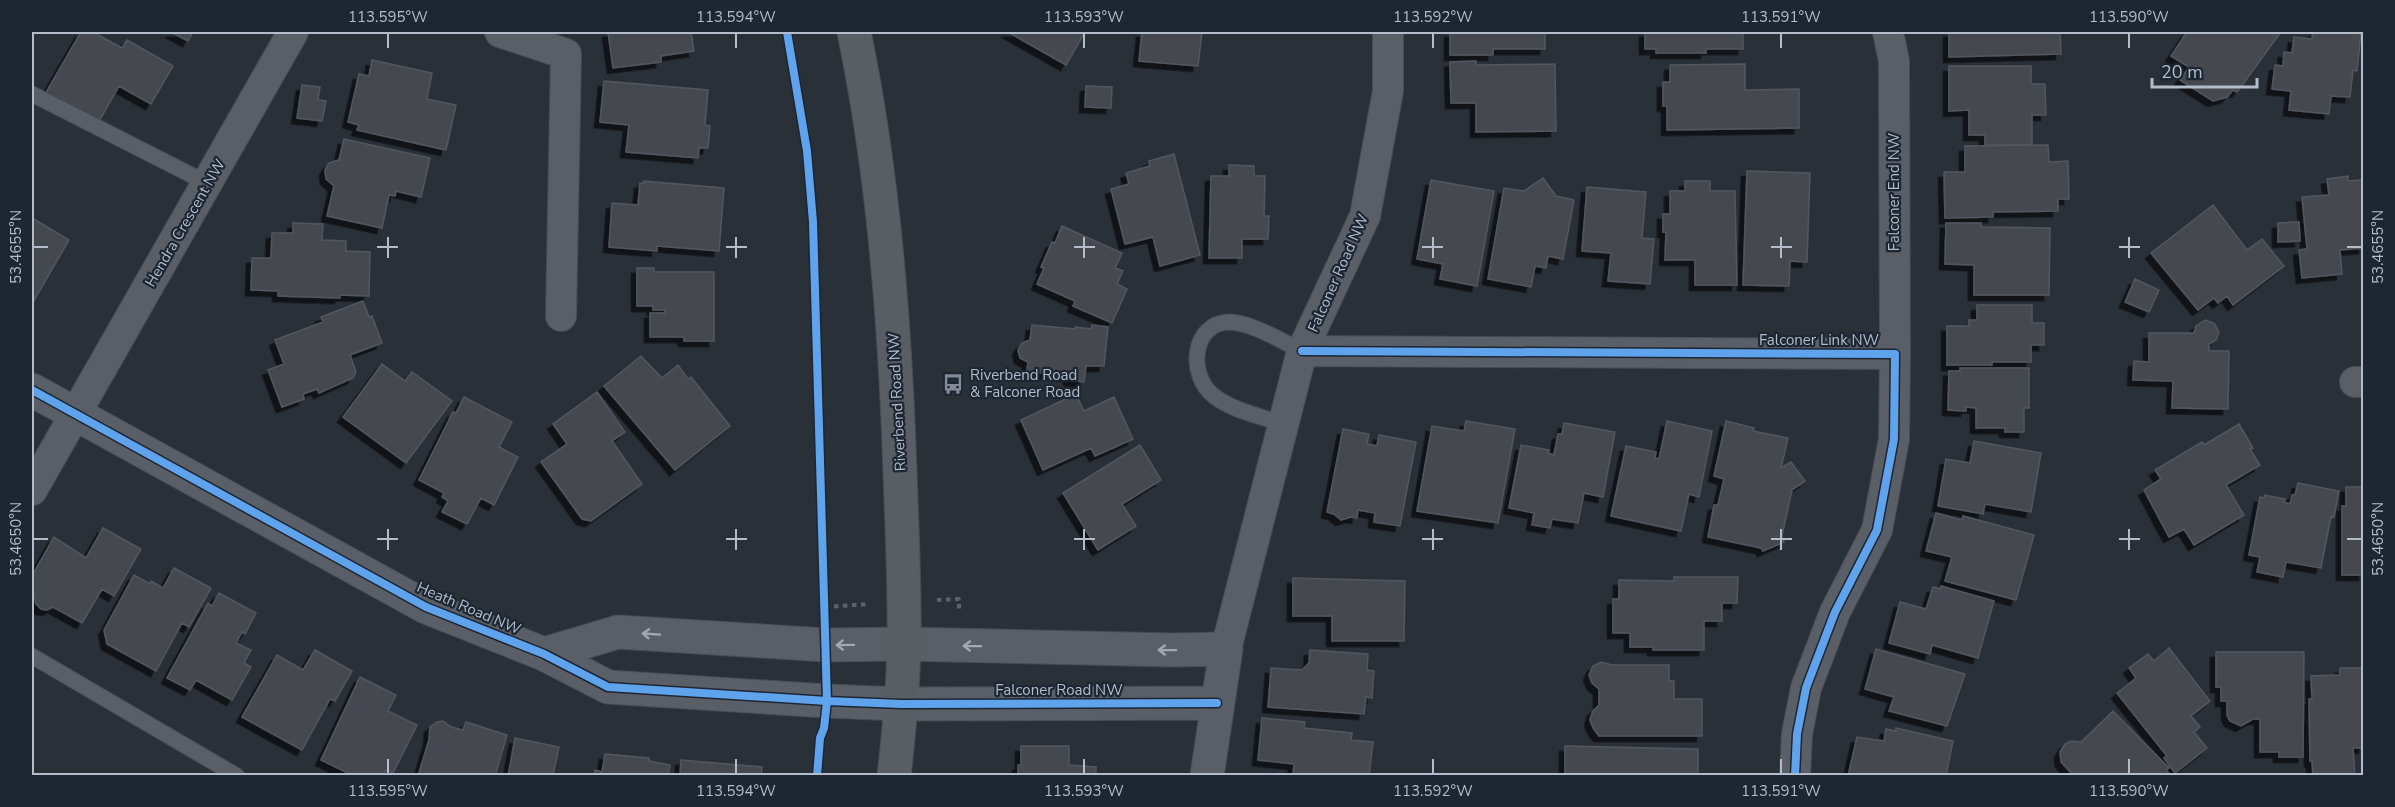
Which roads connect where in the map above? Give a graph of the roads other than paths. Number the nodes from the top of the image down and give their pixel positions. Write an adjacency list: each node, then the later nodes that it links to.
1 (293, 32): 7 (street, Hendra Crescent NW)
2 (500, 32): 8 (street)
3 (854, 32): 15 (main road, Riverbend Road NW)
4 (1388, 32): 9 (street, Falconer Road NW)
5 (1888, 32): 10 (street, Falconer End NW)
6 (32, 94): 7 (lane)
7 (207, 183): 12 (street, Hendra Crescent NW)
8 (561, 316)
9 (1302, 351): 10 (street, Falconer Link NW); 13 (street, Falconer Road NW); 13 (lane)
10 (1895, 354): 24 (street, Falconer Link NW)
11 (32, 390): 12 (street, Heath Road NW)
12 (76, 414): 14 (street, Hendra Crescent NW); 17 (street, Heath Road NW)
13 (1283, 424): 16 (street, Falconer Road NW)
14 (32, 490)
15 (904, 644): 16 (street, one-way to 15); 17 (street, one-way to 17); 20 (main road, Riverbend Road NW)
16 (1226, 649): 19 (street, Falconer Road NW)
17 (544, 654): 20 (street, Heath Road NW)
18 (32, 656): 21 (lane)
19 (1217, 703): 20 (street, Falconer Road NW); 23 (street, Falconer Road NW)
20 (901, 704): 22 (main road, Riverbend Road NW)
21 (237, 776)
22 (894, 776)
23 (1207, 776)
24 (1796, 776)

